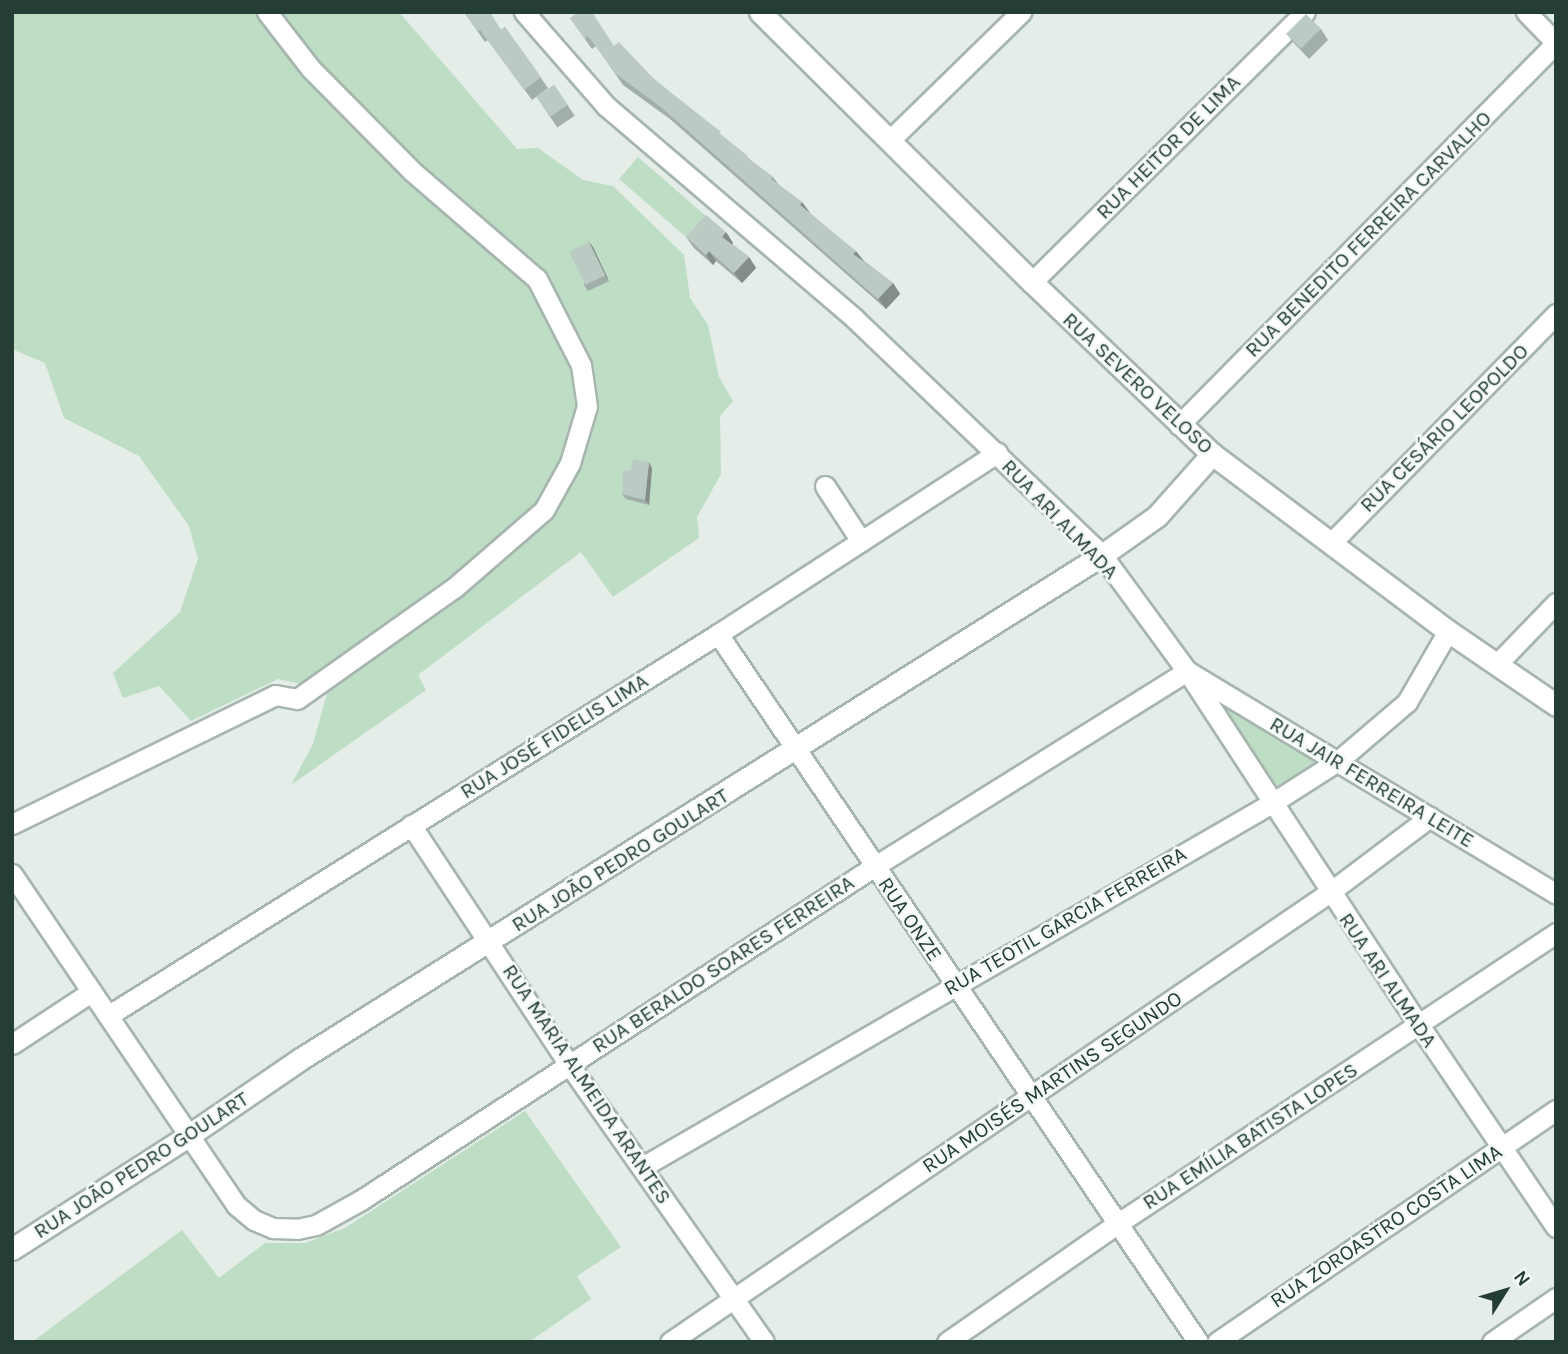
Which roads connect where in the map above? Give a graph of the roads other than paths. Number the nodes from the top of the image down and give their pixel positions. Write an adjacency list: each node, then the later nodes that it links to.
1 (267, 12): 28 (street)
2 (524, 12): 12 (street, RUA ARI ALMADA)
3 (760, 12): 8 (street, RUA SEVERO VELOSO)
4 (1021, 12): 8 (street)
5 (1305, 12): 9 (street, RUA HEITOR DE LIMA)
6 (1526, 12): 7 (street)
7 (1556, 43): 11 (street, RUA BENEDITO FERREIRA CARVALHO)
8 (889, 141): 9 (street, RUA SEVERO VELOSO)
9 (1032, 282): 11 (street, RUA SEVERO VELOSO)
10 (1556, 314): 16 (street, RUA CESÁRIO LEOPOLDO)
11 (1180, 425): 13 (street, RUA SEVERO VELOSO)
12 (997, 453): 15 (street, RUA JOSÉ FIDELIS LIMA); 17 (street, RUA ARI ALMADA)
13 (1212, 454): 16 (street, RUA SEVERO VELOSO); 17 (street, RUA JOÃO PEDRO GOULART)
14 (825, 486): 15 (street)
15 (861, 541): 20 (street, RUA JOSÉ FIDELIS LIMA)
16 (1332, 542): 19 (street, RUA SEVERO VELOSO)
17 (1101, 555): 22 (street, RUA ARI ALMADA); 24 (street, RUA JOÃO PEDRO GOULART)
18 (1556, 603): 21 (street)
19 (1448, 631): 21 (street, RUA SEVERO VELOSO); 25 (street, RUA TEOTIL GARCIA FERREIRA)
20 (718, 634): 24 (street, RUA ONZE); 29 (street, RUA JOSÉ FIDELIS LIMA)
21 (1497, 664): 23 (street, RUA SEVERO VELOSO)
22 (1187, 671): 25 (street, RUA JAIR FERREIRA LEITE); 26 (street, RUA ARI ALMADA); 30 (street, RUA BERALDO SOARES FERREIRA)
23 (1556, 705)
24 (796, 749): 30 (street, RUA ONZE); 35 (street, RUA JOÃO PEDRO GOULART)
25 (1338, 761): 26 (street, RUA TEOTIL GARCIA FERREIRA); 27 (street, RUA JAIR FERREIRA LEITE)
26 (1272, 803): 32 (street, RUA ARI ALMADA); 36 (street, RUA TEOTIL GARCIA FERREIRA)
27 (1430, 817): 32 (street, RUA MOISÉS MARTINS SEGUNDO); 33 (street, RUA JAIR FERREIRA LEITE)
28 (12, 824)
29 (411, 825): 35 (street, RUA MARIA ALMEIDA ARANTES); 38 (street, RUA JOSÉ FIDELIS LIMA)
30 (875, 866): 36 (street, RUA ONZE); 41 (street, RUA BERALDO SOARES FERREIRA)
31 (12, 874): 37 (street)
32 (1331, 892): 39 (street, RUA ARI ALMADA); 42 (street, RUA MOISÉS MARTINS SEGUNDO)
33 (1556, 894)
34 (1556, 933): 39 (street, RUA EMÍLIA BATISTA LOPES)
35 (490, 942): 41 (street, RUA MARIA ALMEIDA ARANTES); 44 (street, RUA JOÃO PEDRO GOULART)
36 (954, 984): 42 (street, RUA ONZE); 46 (street, RUA TEOTIL GARCIA FERREIRA)
37 (91, 992): 38 (street); 40 (street)
38 (109, 1015): 44 (street)
39 (1419, 1025): 45 (street, RUA ARI ALMADA); 47 (street, RUA EMÍLIA BATISTA LOPES)
40 (12, 1044)
41 (568, 1063): 44 (street, RUA BERALDO SOARES FERREIRA); 46 (street, RUA MARIA ALMEIDA ARANTES)
42 (1030, 1096): 47 (street, RUA ONZE); 50 (street, RUA MOISÉS MARTINS SEGUNDO)
43 (1556, 1111): 45 (street, RUA ZOROASTRO COSTA LIMA)
44 (188, 1136): 49 (street, RUA JOÃO PEDRO GOULART)
45 (1501, 1148): 48 (street, RUA ARI ALMADA); 56 (street, RUA ZOROASTRO COSTA LIMA)
46 (642, 1167): 50 (street, RUA MARIA ALMEIDA ARANTES)
47 (1117, 1224): 54 (street, RUA EMÍLIA BATISTA LOPES); 55 (street, RUA ONZE)
48 (1556, 1227)
49 (12, 1249)
50 (734, 1296): 52 (street, RUA MOISÉS MARTINS SEGUNDO); 53 (street, RUA MARIA ALMEIDA ARANTES)
51 (1556, 1298): 57 (street)
52 (670, 1342)
53 (764, 1342)
54 (947, 1342)
55 (1198, 1342)
56 (1217, 1342)
57 (1492, 1342)

